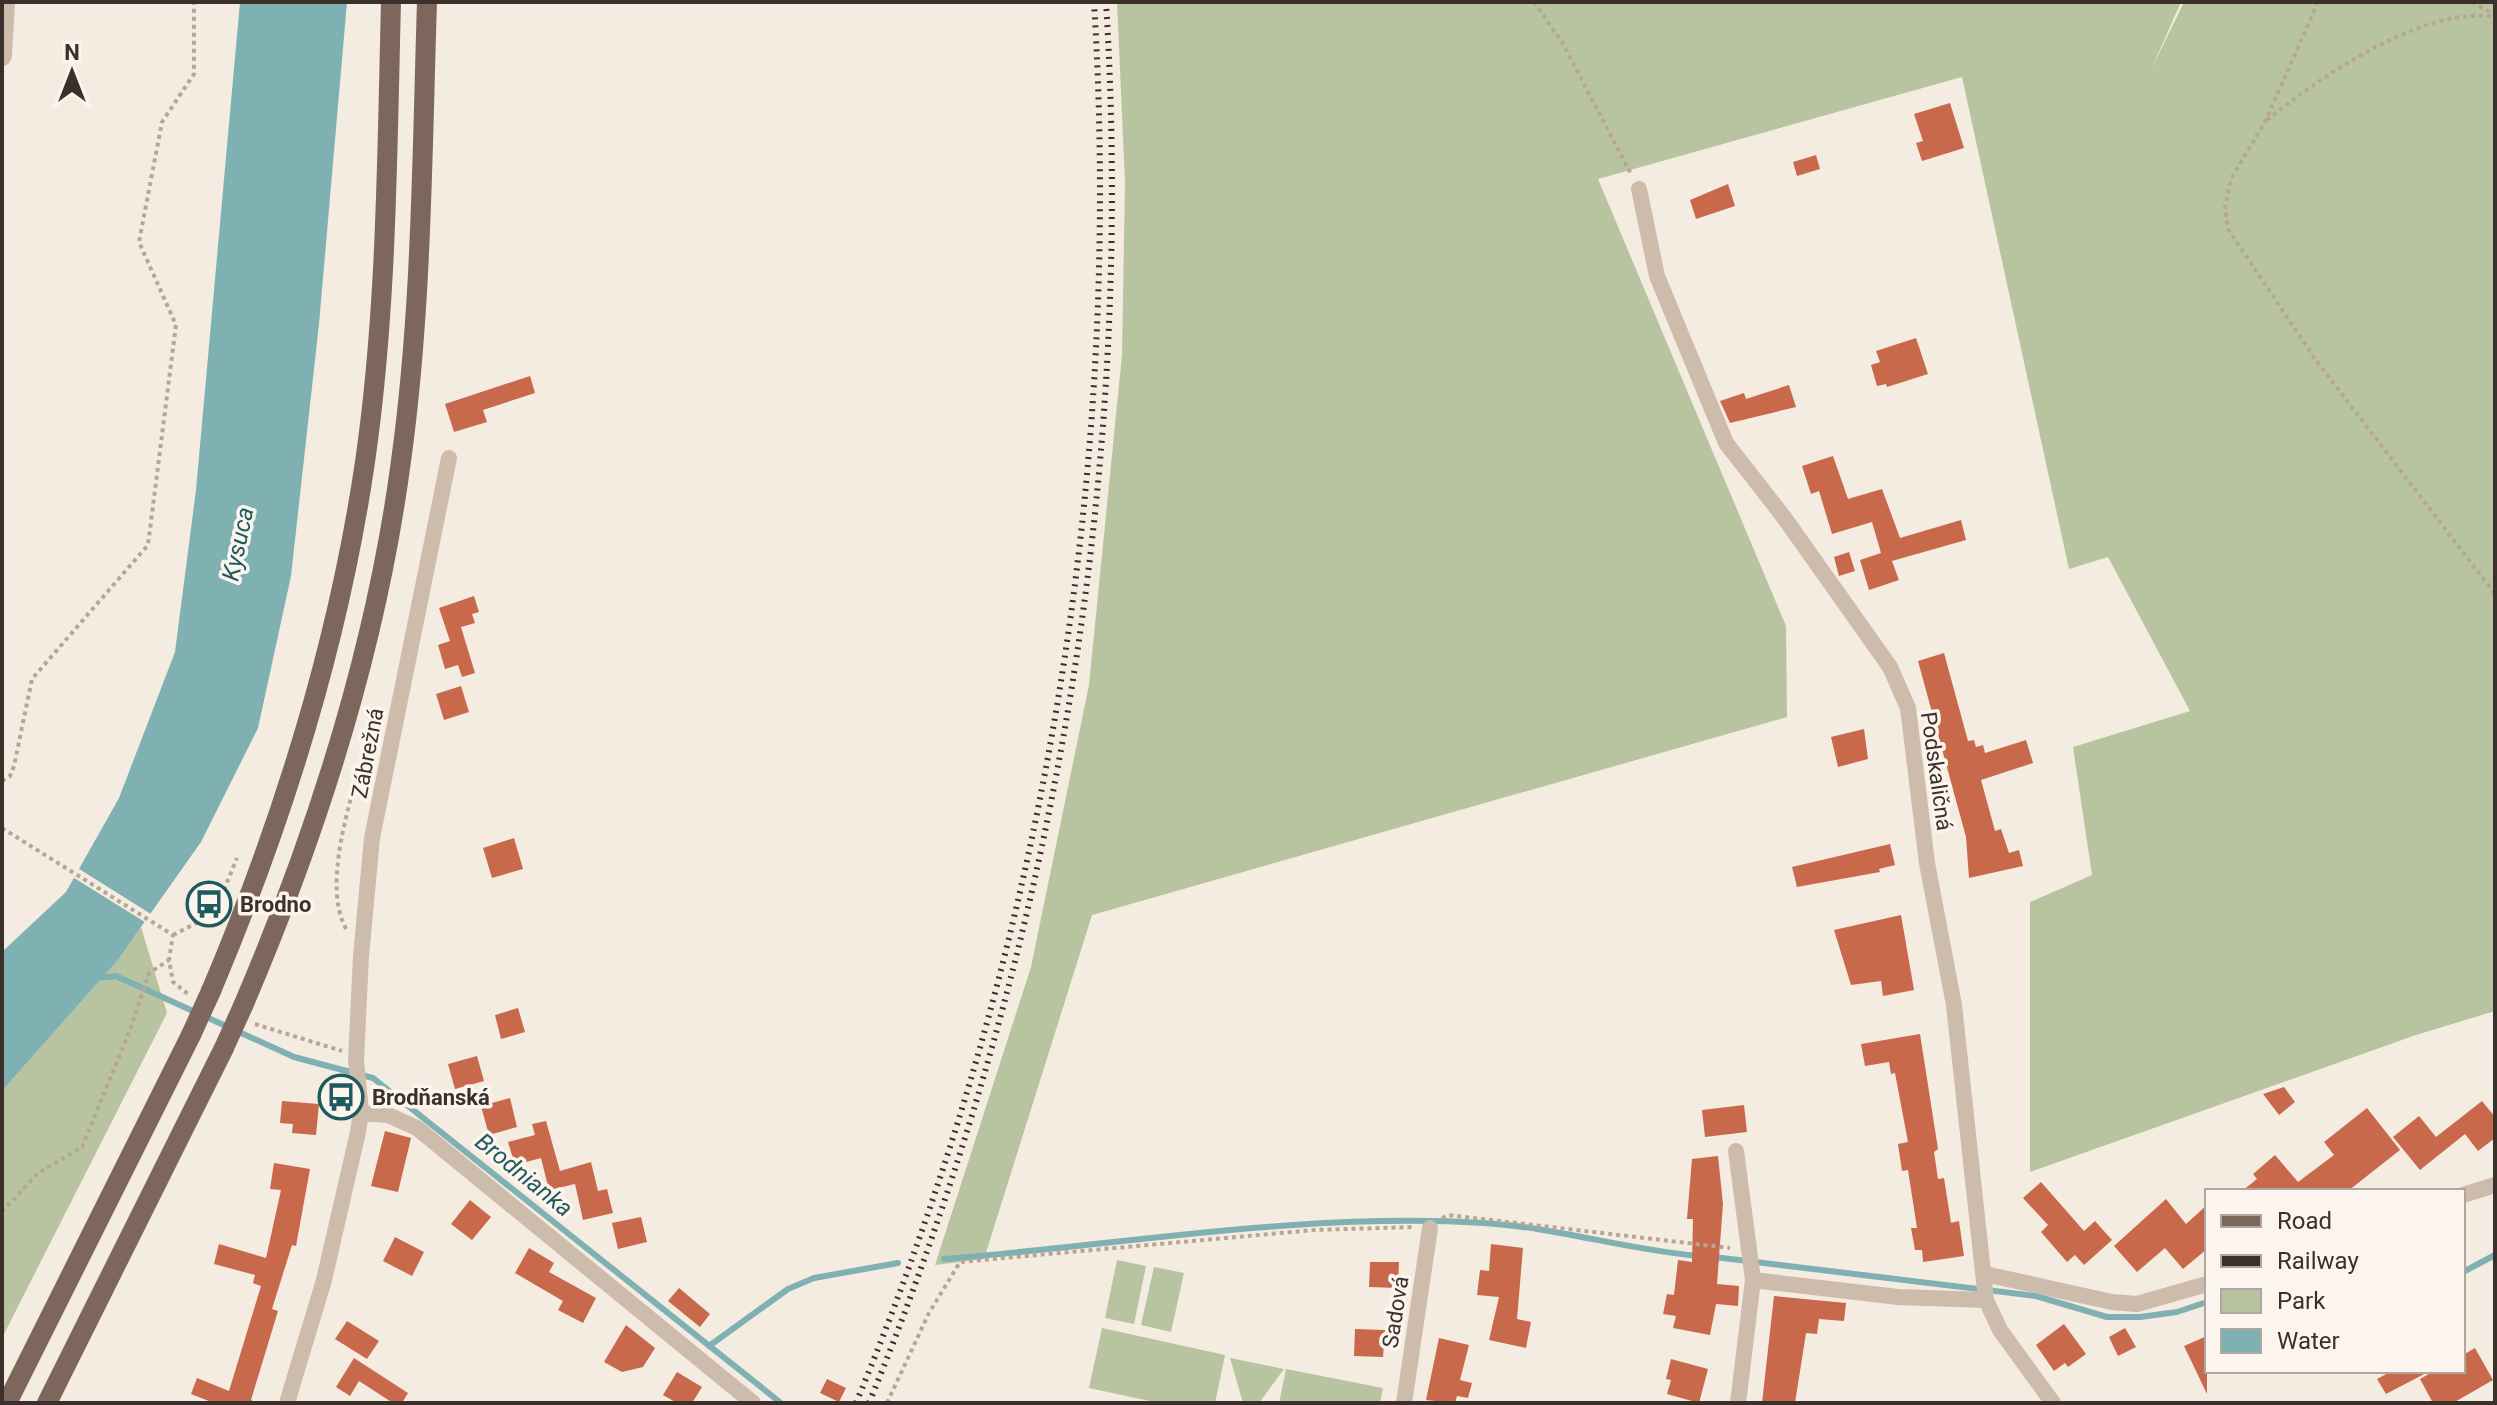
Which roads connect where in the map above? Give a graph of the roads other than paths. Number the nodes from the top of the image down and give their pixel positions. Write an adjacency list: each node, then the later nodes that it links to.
1 (5, 2): 4 (street)
2 (391, 2): 15 (main road, bridge)
3 (427, 2): 16 (main road, bridge)
4 (2, 56)
5 (1639, 189): 14 (street, Podskaličná)
6 (449, 458): 7 (street, Zábrežná)
7 (361, 1113): 17 (street); 18 (street)
8 (1736, 1151): 12 (street)
9 (2495, 1185): 10 (street)
10 (2465, 1194)
11 (1436, 1223): 19 (street, Sadová)
12 (1750, 1262): 14 (street); 20 (street)
13 (2205, 1285): 14 (street)
14 (1985, 1288): 21 (street, Podskaličná)
15 (7, 1403)
16 (47, 1403)
17 (287, 1403)
18 (753, 1403)
19 (1404, 1403)
20 (1738, 1403)
21 (2053, 1403)

